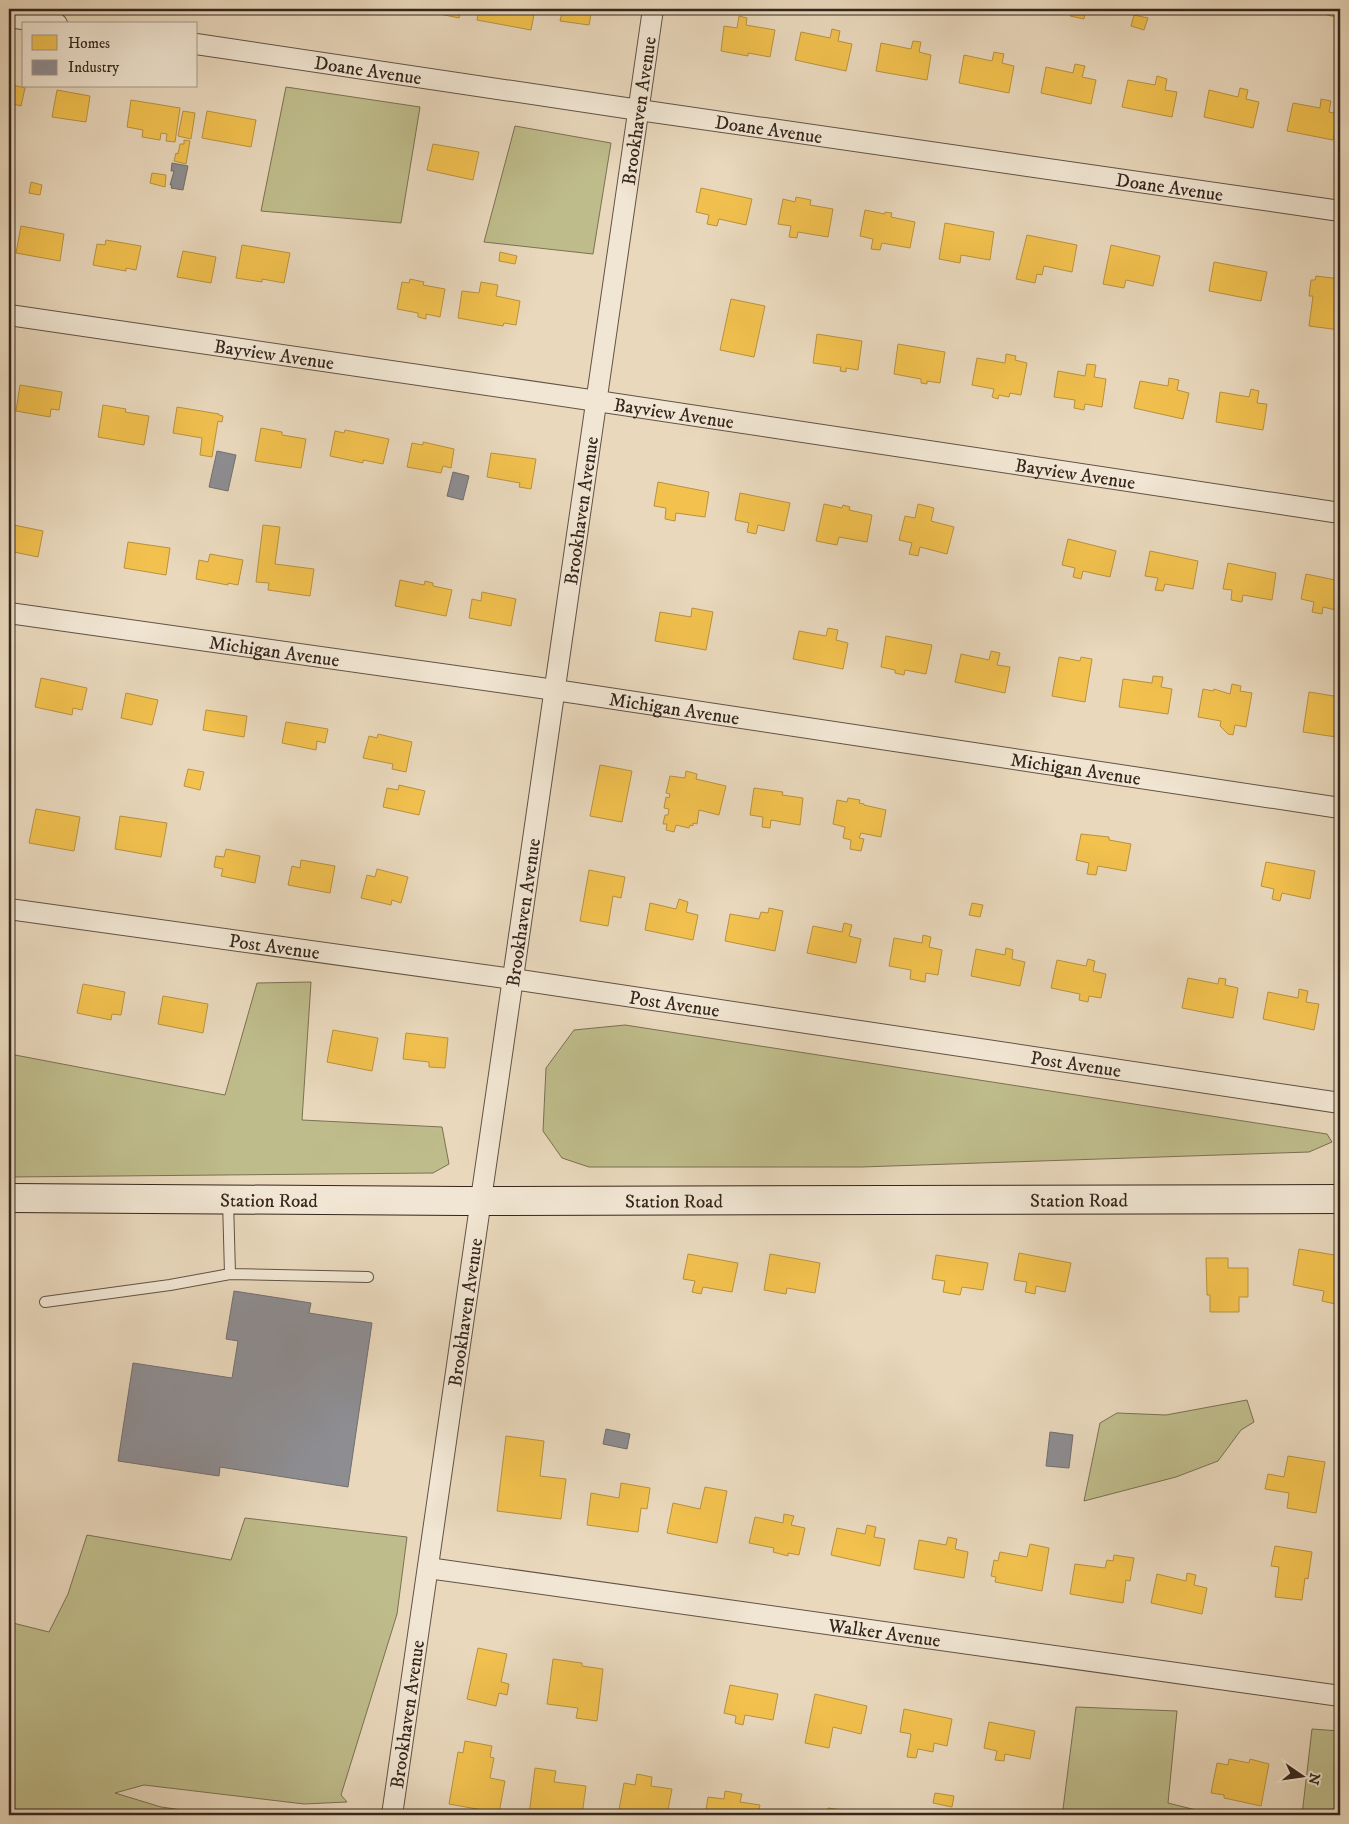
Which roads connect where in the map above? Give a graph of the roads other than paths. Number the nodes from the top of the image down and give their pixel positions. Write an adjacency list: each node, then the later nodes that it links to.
1 (654, 9): 5 (street, Brookhaven Avenue)
2 (9, 17): 3 (street)
3 (43, 22)
4 (198, 44): 5 (street, Doane Avenue)
5 (639, 110): 6 (street, Doane Avenue); 8 (street, Brookhaven Avenue)
6 (1340, 211)
7 (9, 315): 8 (street, Bayview Avenue)
8 (597, 401): 9 (street, Bayview Avenue); 11 (street, Brookhaven Avenue)
9 (1340, 513)
10 (9, 613): 11 (street, Michigan Avenue)
11 (555, 690): 12 (street, Michigan Avenue); 14 (street, Brookhaven Avenue)
12 (1340, 808)
13 (9, 909): 14 (street, Post Avenue)
14 (513, 979): 15 (street, Post Avenue); 19 (street, Brookhaven Avenue)
15 (1340, 1103)
16 (9, 1198): 17 (main road, Station Road)
17 (228, 1199): 19 (main road, Station Road); 20 (lane)
18 (1340, 1199): 19 (main road, Station Road)
19 (481, 1201): 23 (street, Brookhaven Avenue)
20 (230, 1274): 21 (lane); 22 (lane)
21 (368, 1277)
22 (45, 1302)
23 (428, 1568): 24 (street, Walker Avenue); 25 (street, Brookhaven Avenue)
24 (1340, 1696)
25 (392, 1815)

